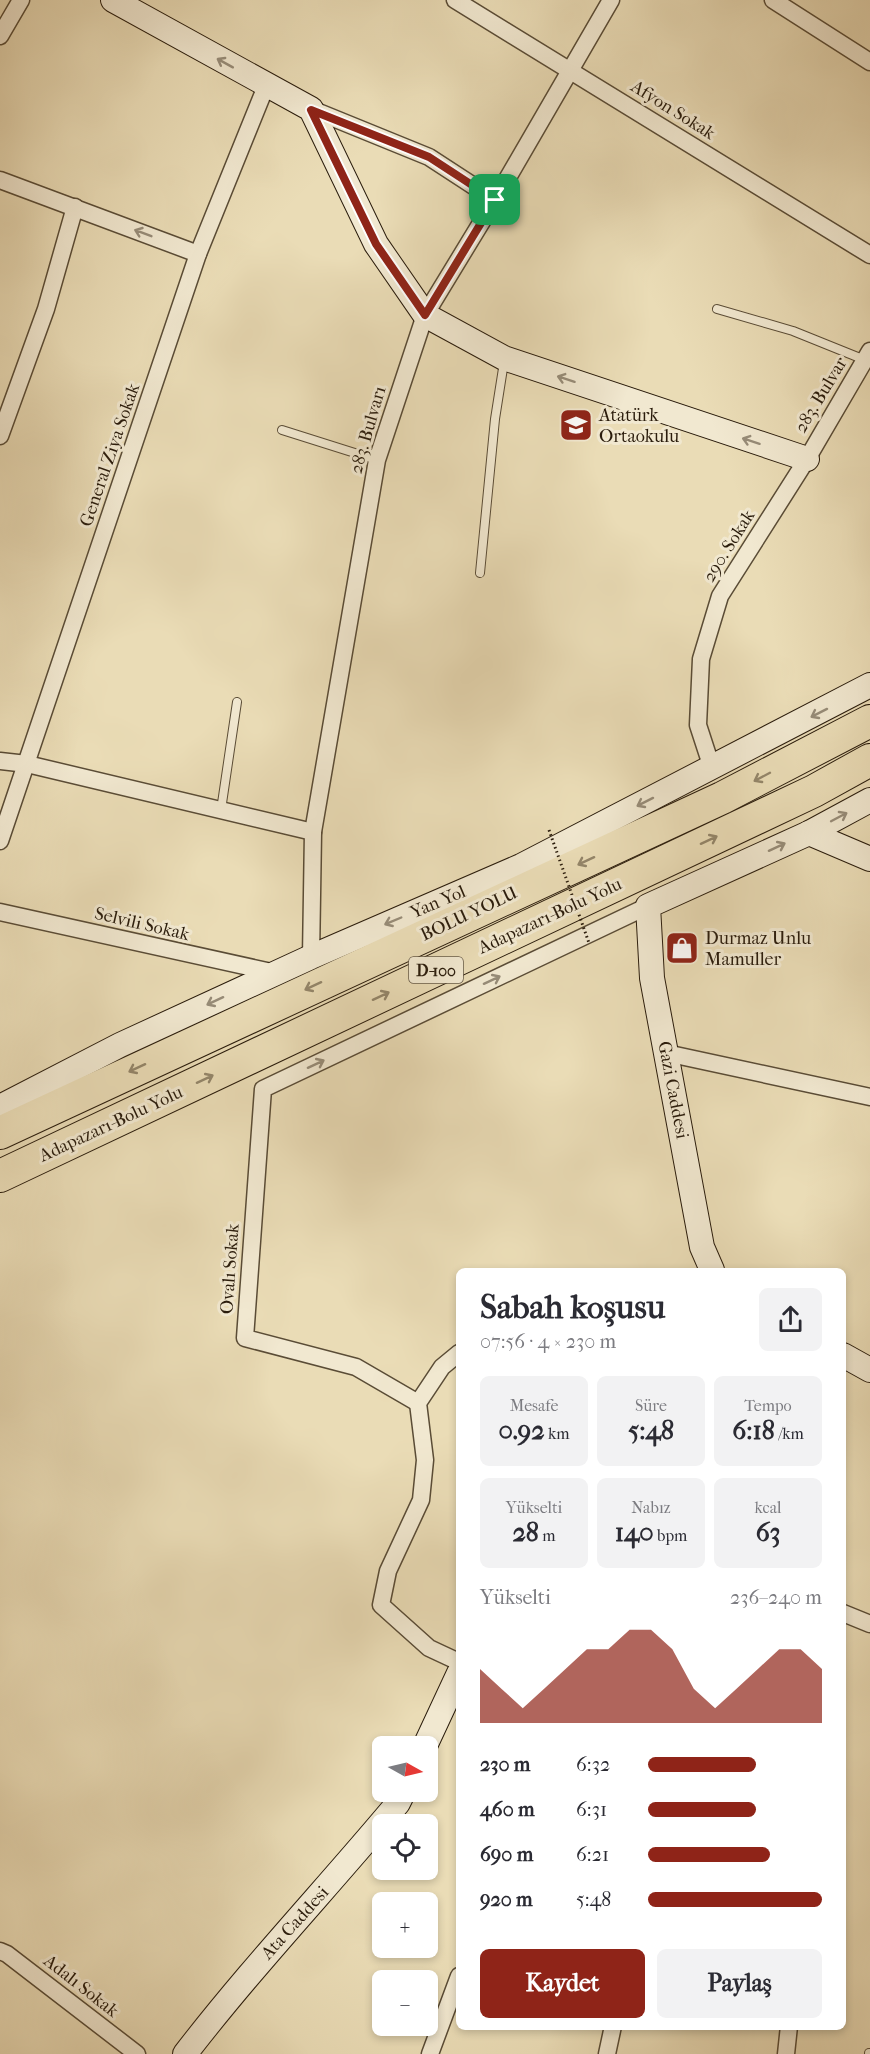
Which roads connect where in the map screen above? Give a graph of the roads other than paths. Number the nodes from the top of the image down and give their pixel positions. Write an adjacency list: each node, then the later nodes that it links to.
1 (21, 0): 6 (street)
2 (113, 0): 9 (street, one-way to 2)
3 (455, 0): 8 (street, Afyon Sokak)
4 (611, 0): 8 (street, 283. Bulvarı)
5 (773, 0): 7 (street)
6 (0, 36)
7 (870, 62)
8 (570, 69): 12 (street, 283. Bulvarı); 15 (street, Afyon Sokak)
9 (266, 86): 10 (street); 14 (street, General Ziya Sokak)
10 (311, 110): 12 (street); 17 (street)
11 (0, 180): 13 (street)
12 (495, 200): 17 (street, 283. Bulvarı)
13 (75, 207): 14 (street, one-way to 13); 21 (street)
14 (198, 254): 30 (street, General Ziya Sokak)
15 (870, 255)
16 (717, 309): 18 (lane)
17 (425, 315): 19 (street); 23 (street, 283. Bulvarı)
18 (867, 356): 22 (street, 283. Bulvar)
19 (504, 358): 22 (street, one-way to 19); 24 (lane)
20 (282, 430): 23 (lane)
21 (0, 436)
22 (807, 459): 31 (street, 290. Sokak)
23 (377, 460): 36 (street, 283. Bulvarı)
24 (480, 573)
25 (870, 685): 31 (street, Yan Yol, one-way to 31)
26 (237, 702): 35 (lane)
27 (870, 721): 47 (highway, BOLU YOLU / D-100, one-way to 47)
28 (870, 760): 33 (highway, Adapazarı-Bolu Yolu / D-100)
29 (0, 761): 30 (street)
30 (27, 764): 35 (street); 38 (street, General Ziya Sokak)
31 (712, 768): 42 (street, Yan Yol, one-way to 42)
32 (870, 773): 33 (highway)
33 (814, 791): 48 (highway, Adapazarı-Bolu Yolu / D-100, one-way to 33)
34 (870, 800): 37 (street, one-way to 34)
35 (221, 810): 36 (street)
36 (313, 832): 42 (street, 283. Bulvarı)
37 (809, 833): 39 (street); 40 (street, one-way to 37)
38 (0, 841)
39 (870, 860)
40 (648, 906): 44 (street, Gazi Caddesi); 55 (street, Ovalı Sokak, one-way to 40)
41 (0, 912): 43 (street, Selvili Sokak)
42 (311, 957): 43 (street, Yan Yol)
43 (276, 973): 46 (street, Yan Yol, one-way to 46)
44 (666, 1053): 45 (street); 49 (street, Gazi Caddesi)
45 (870, 1098)
46 (0, 1107)
47 (0, 1132)
48 (0, 1176)
49 (702, 1247): 50 (street); 51 (street, Gazi Caddesi)
50 (694, 1268)
51 (711, 1268)
52 (456, 1355): 55 (street)
53 (846, 1357): 54 (street)
54 (870, 1370)
55 (417, 1403): 58 (street)
56 (846, 1614): 57 (street)
57 (870, 1624)
58 (456, 1661)
59 (456, 1679): 60 (street)
60 (430, 1736)
61 (398, 1802): 67 (street, Ata Caddesi)
62 (0, 1951): 66 (street, Adalı Sokak)
63 (456, 1984): 68 (street)
64 (612, 2030): 69 (street)
65 (789, 2030): 70 (street)
66 (137, 2054)
67 (185, 2054)
68 (430, 2054)
69 (607, 2054)
70 (786, 2054)

